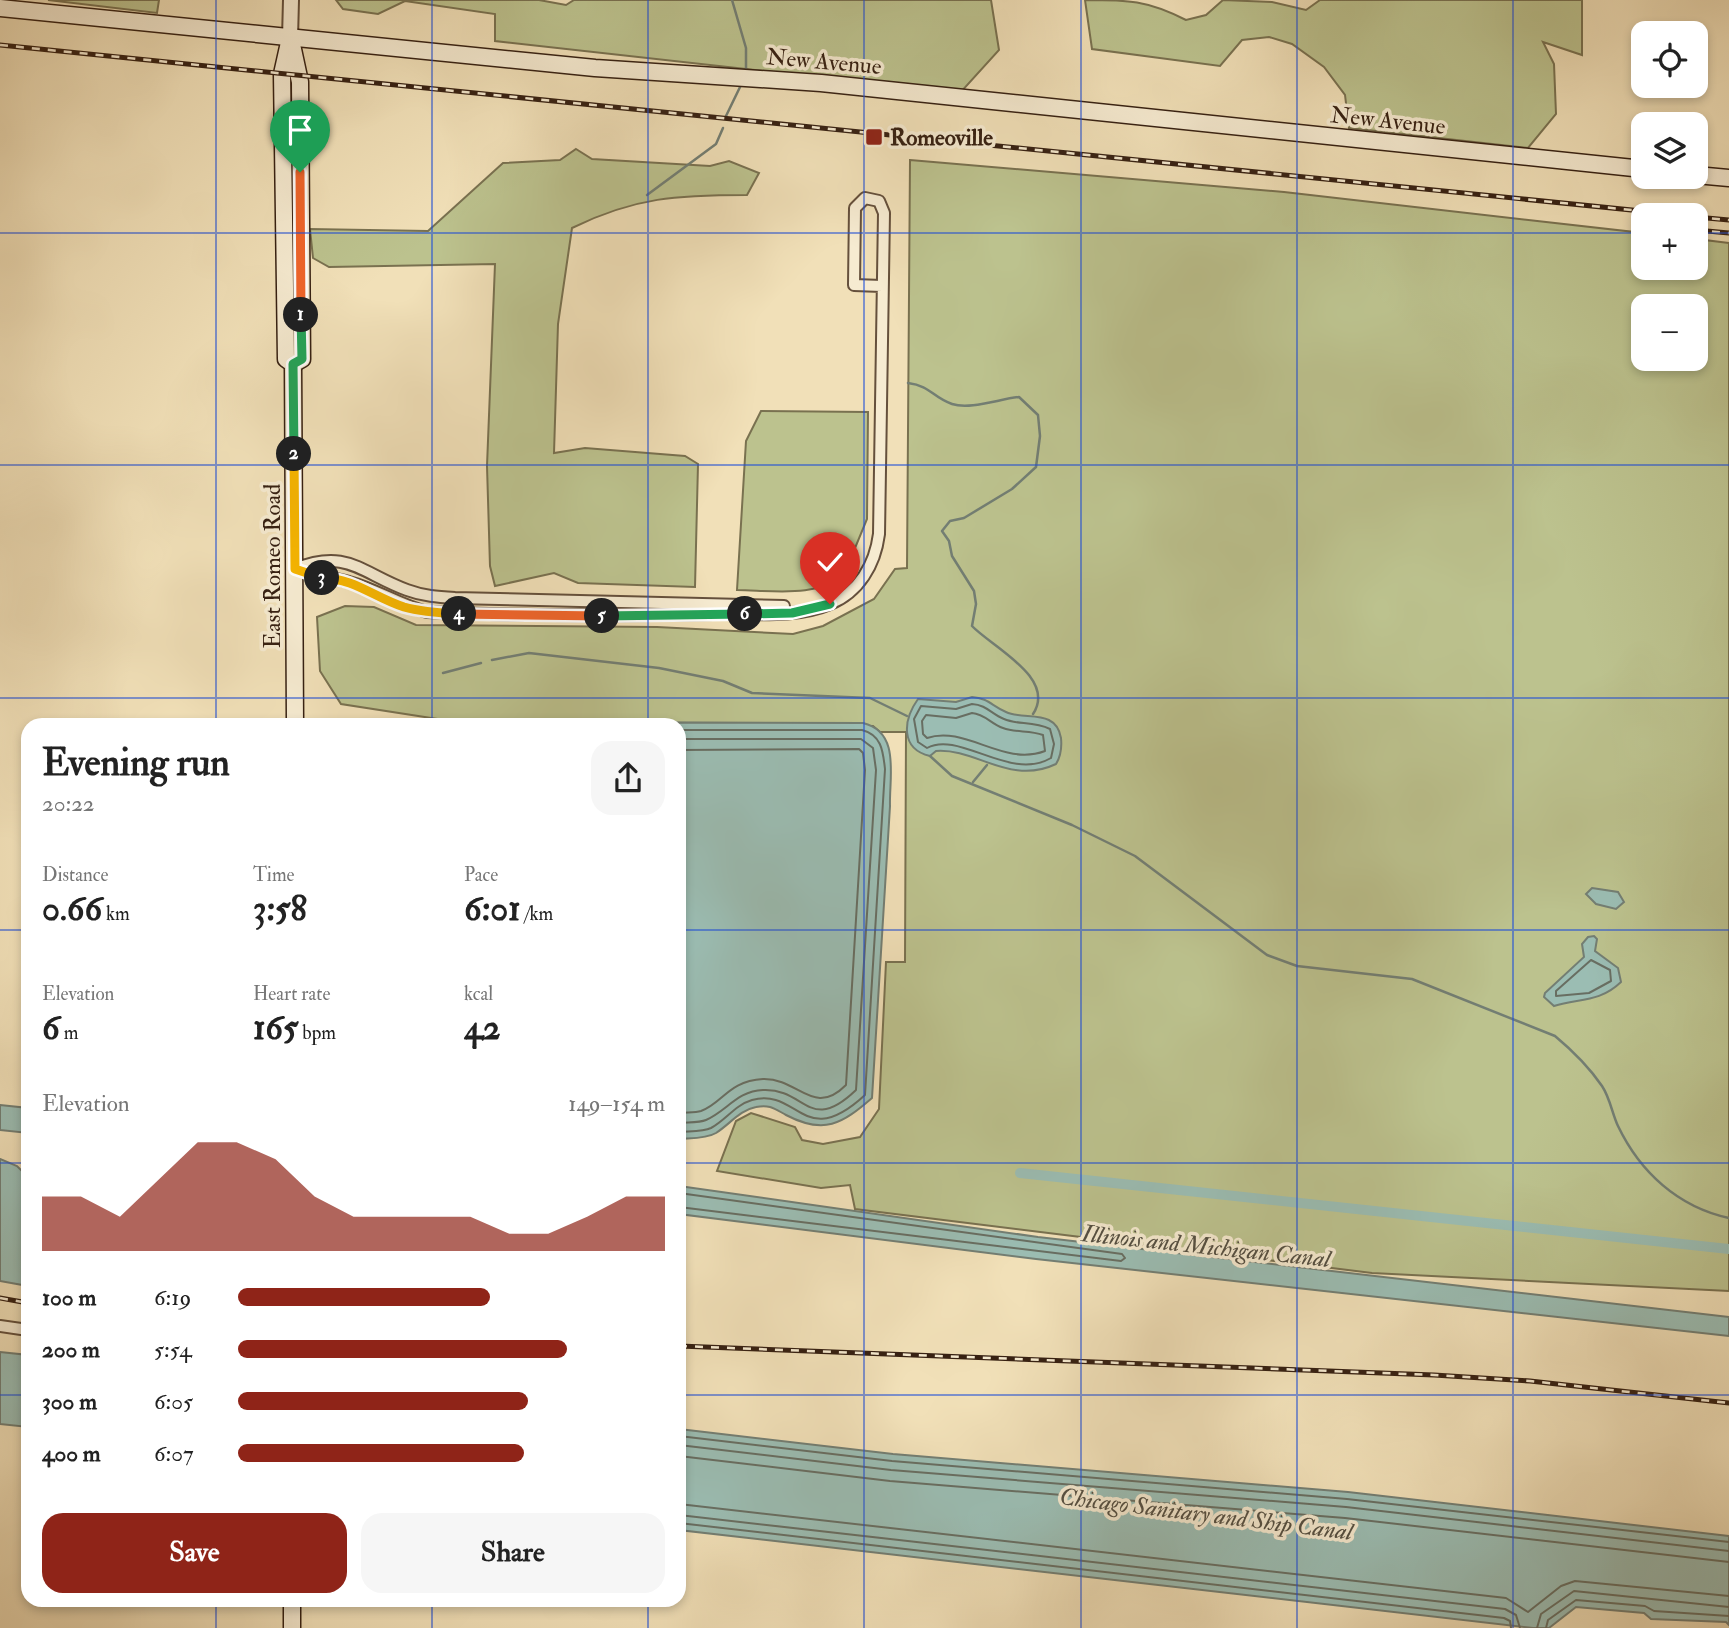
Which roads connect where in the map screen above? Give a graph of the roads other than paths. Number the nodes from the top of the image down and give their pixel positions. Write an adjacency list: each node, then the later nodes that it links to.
1 (290, 0): 3 (street)
2 (0, 8): 3 (main road, New Avenue)
3 (290, 38): 4 (main road, New Avenue); 8 (main road, East Romeo Road)
4 (1631, 168)
5 (1708, 176): 6 (main road)
6 (1729, 178)
7 (882, 286): 7 (street); 9 (street)
8 (295, 569): 9 (street); 9 (street); 10 (main road, East Romeo Road)
9 (805, 610)
10 (295, 718)
11 (0, 1326): 12 (street)
12 (21, 1329)
13 (292, 1607): 14 (main road)
14 (292, 1628)

